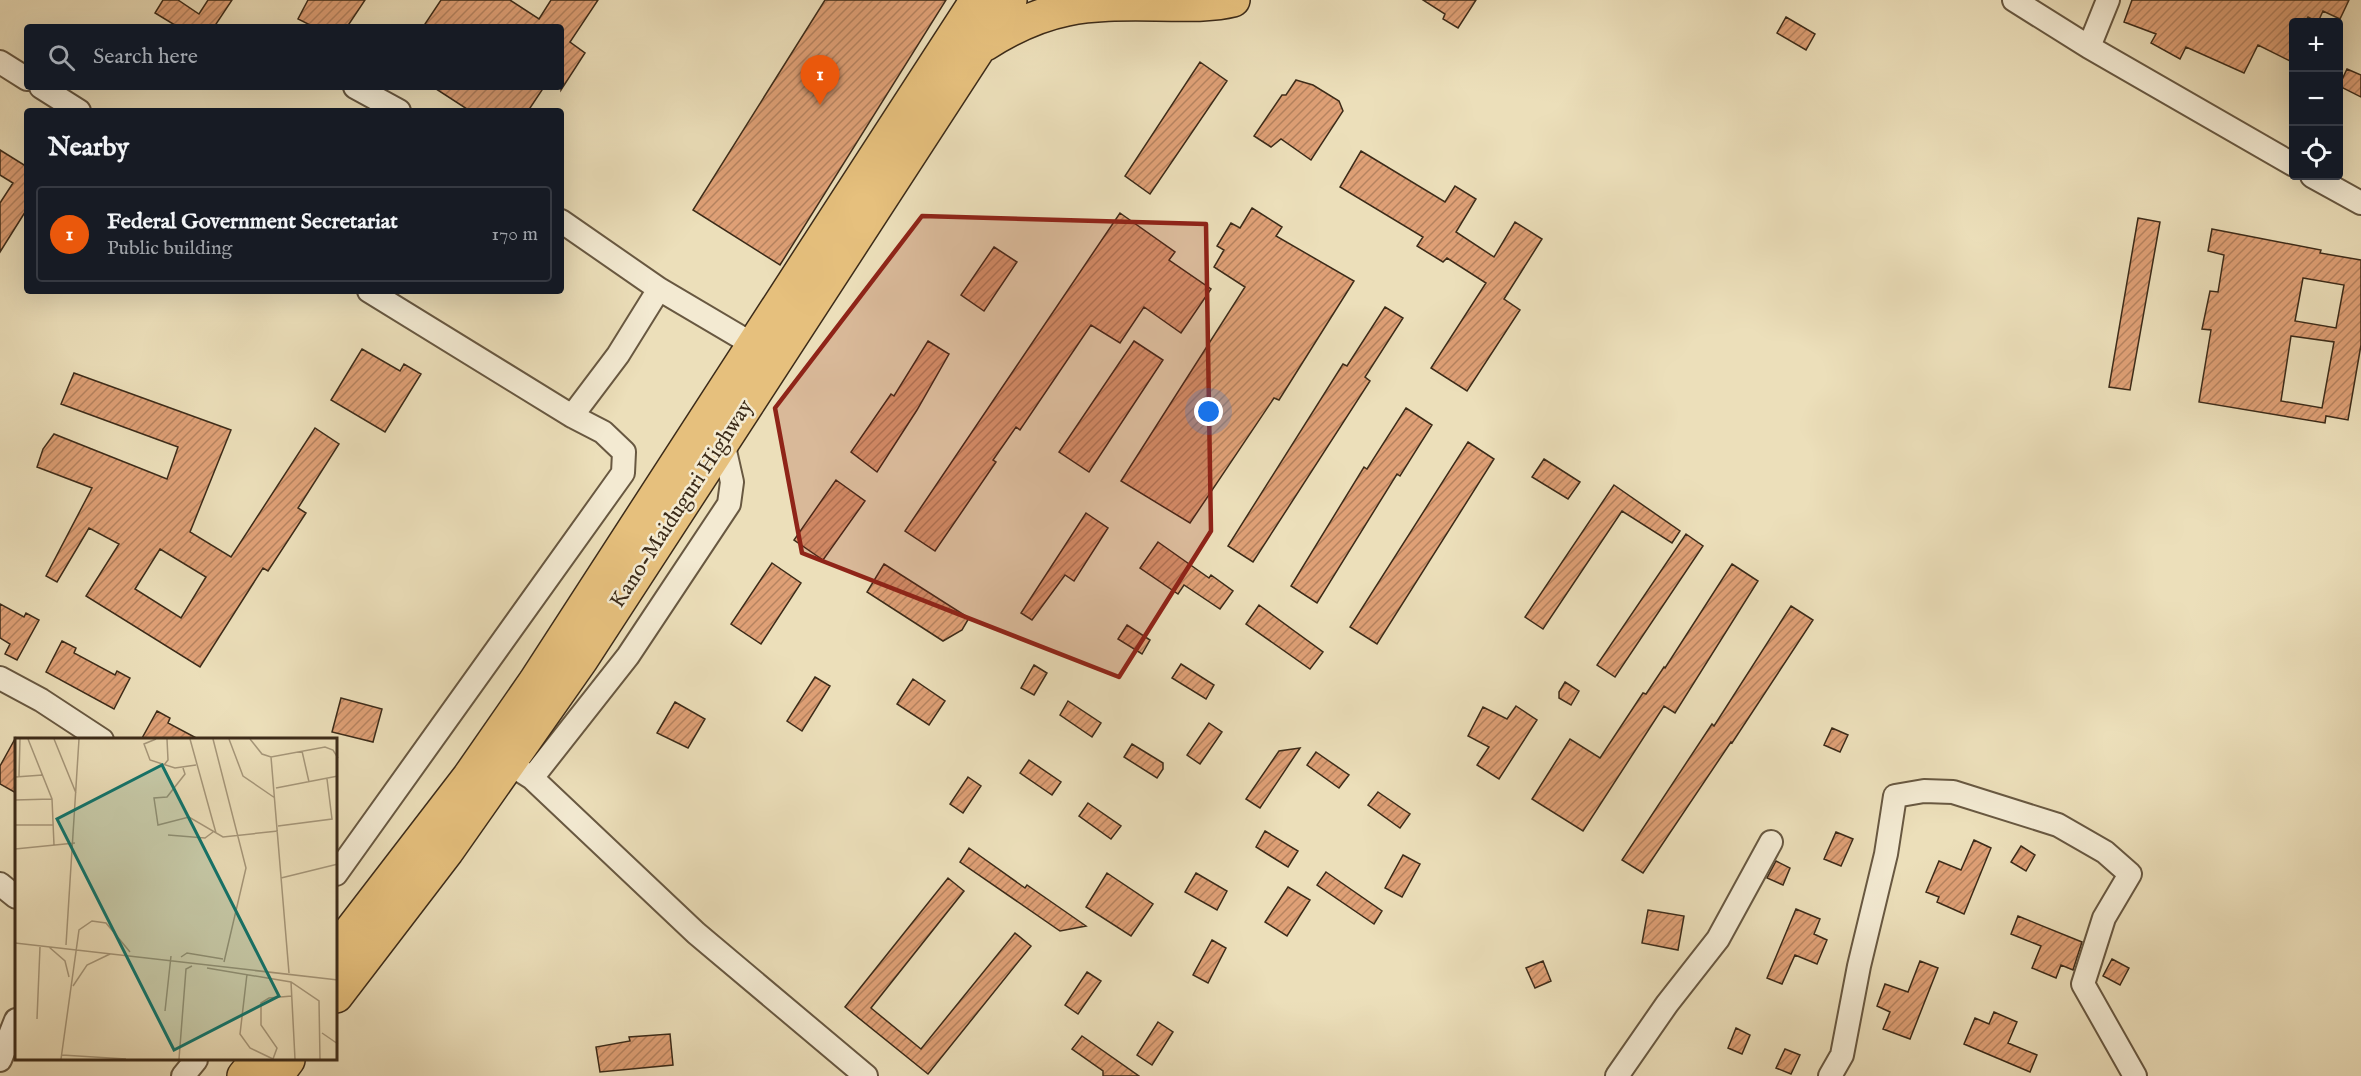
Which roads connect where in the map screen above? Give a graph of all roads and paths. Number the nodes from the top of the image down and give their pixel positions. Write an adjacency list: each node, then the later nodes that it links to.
1 (977, 0): 20 (highway, Kano-Maiduguri Highway)
2 (1010, 0): 6 (highway, Kano-Maiduguri Highway)
3 (1233, 0): 6 (highway)
4 (2014, 0): 7 (street)
5 (2108, 0): 7 (street)
6 (981, 46): 20 (highway, Kano-Maiduguri Highway)
7 (2089, 46): 14 (street)
8 (0, 62): 9 (street)
9 (24, 77)
10 (45, 90): 12 (street)
11 (360, 90): 13 (street)
12 (74, 108)
13 (394, 108)
14 (2289, 162)
15 (2319, 180): 16 (street)
16 (2361, 203)
17 (564, 223): 18 (street)
18 (659, 289): 20 (street); 21 (street)
19 (374, 294): 21 (street)
20 (765, 352): 24 (highway, Kano-Maiduguri Highway); 29 (highway, Kano-Maiduguri Highway)
21 (572, 417): 26 (street)
22 (0, 678): 23 (street)
23 (99, 738)
24 (521, 771): 30 (highway, Kano-Maiduguri Highway); 39 (street)
25 (1771, 842): 40 (street)
26 (338, 871)
27 (0, 884): 28 (street)
28 (15, 896)
29 (338, 947)
30 (338, 993)
31 (15, 1022): 32 (street)
32 (0, 1060)
33 (194, 1061): 36 (street)
34 (255, 1061): 37 (highway)
35 (287, 1061): 38 (highway)
36 (183, 1076)
37 (244, 1076)
38 (276, 1076)
39 (866, 1076)
40 (1617, 1076)
41 (1830, 1076): 42 (street)
42 (2135, 1076)

